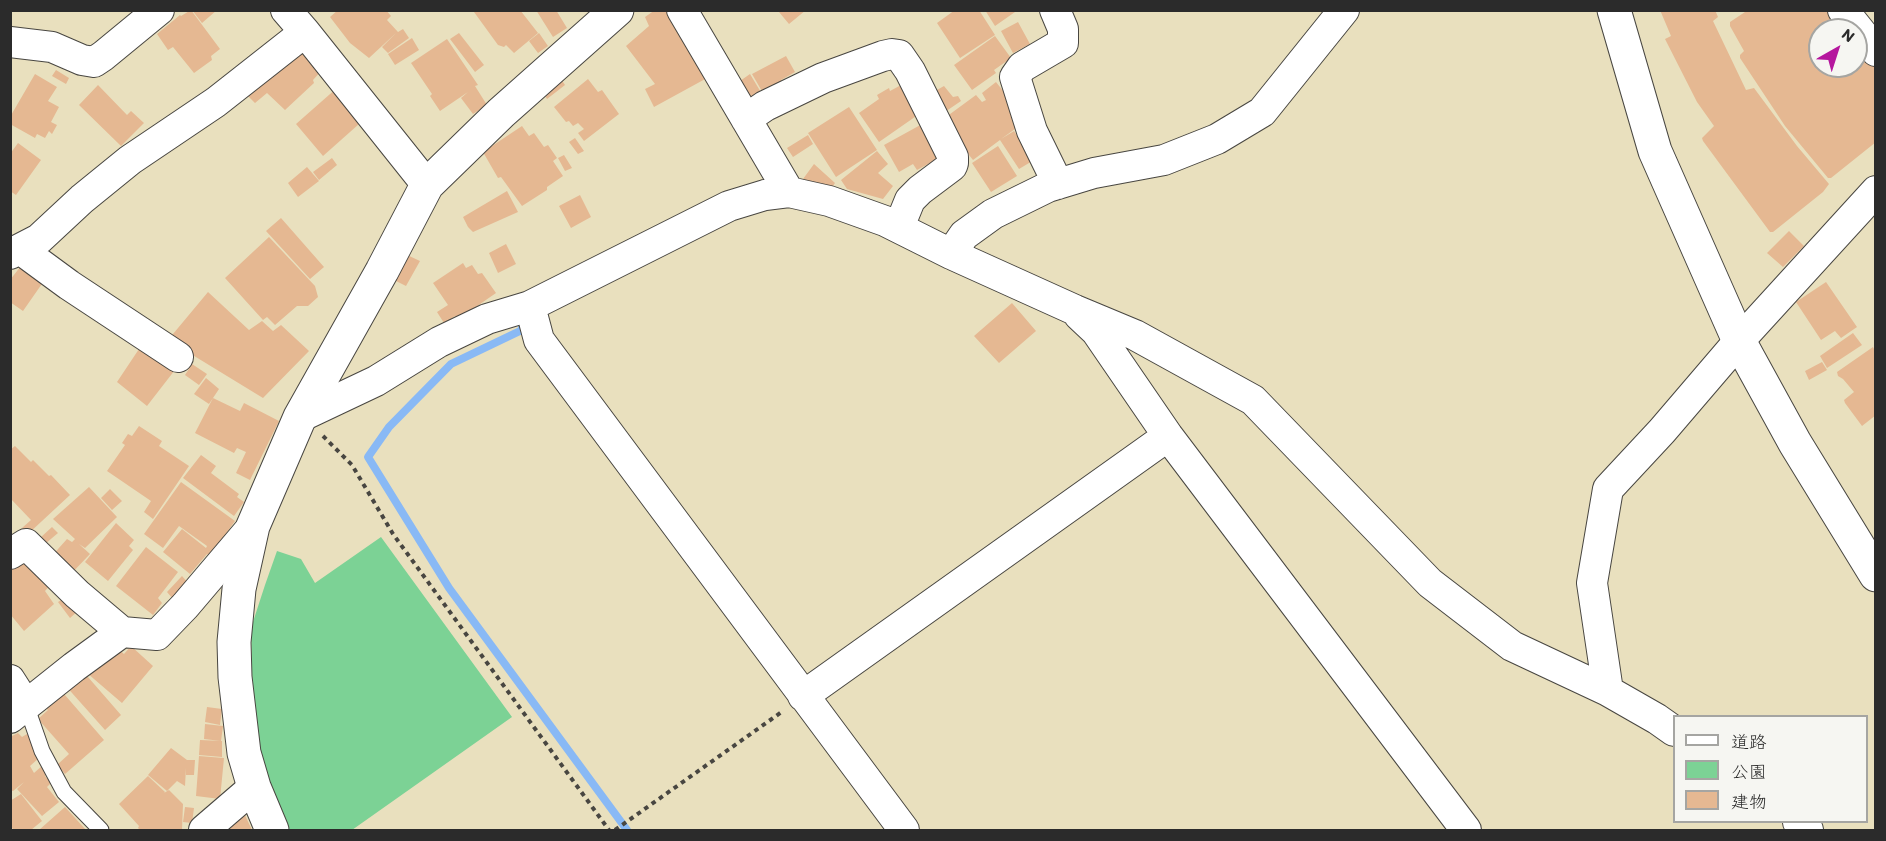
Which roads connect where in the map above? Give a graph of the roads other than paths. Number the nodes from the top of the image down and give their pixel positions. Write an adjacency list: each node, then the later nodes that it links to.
1 (159, 10): 9 (street)
2 (617, 10): 13 (street)
3 (682, 10): 11 (street)
4 (1055, 10): 12 (street)
5 (1344, 10): 12 (street)
6 (1614, 10): 21 (street)
7 (1843, 10): 10 (street)
8 (302, 19): 13 (street); 17 (street)
9 (10, 42)
10 (1875, 51)
11 (746, 118): 14 (street); 16 (street)
12 (1058, 184): 18 (street)
13 (427, 185): 23 (street)
14 (789, 192): 16 (street); 19 (street)
15 (1872, 202): 21 (street)
16 (899, 227): 18 (street)
17 (15, 251): 22 (street)
18 (951, 254): 20 (street)
19 (531, 306): 23 (street); 31 (street)
20 (1075, 310): 24 (street); 30 (street)
21 (1739, 341): 27 (street); 30 (street)
22 (178, 357)
23 (300, 417): 25 (street)
24 (1168, 436): 31 (street); 39 (street)
25 (252, 526): 28 (street); 34 (street)
26 (10, 554): 28 (street)
27 (1875, 575)
28 (122, 632): 32 (street)
29 (10, 680): 32 (street)
30 (1608, 691): 33 (street)
31 (803, 696): 38 (street)
32 (18, 712): 35 (lane)
33 (1673, 730)
34 (254, 787): 36 (street); 37 (street)
35 (101, 831)
36 (204, 831)
37 (272, 831)
38 (904, 831)
39 (1466, 831)

